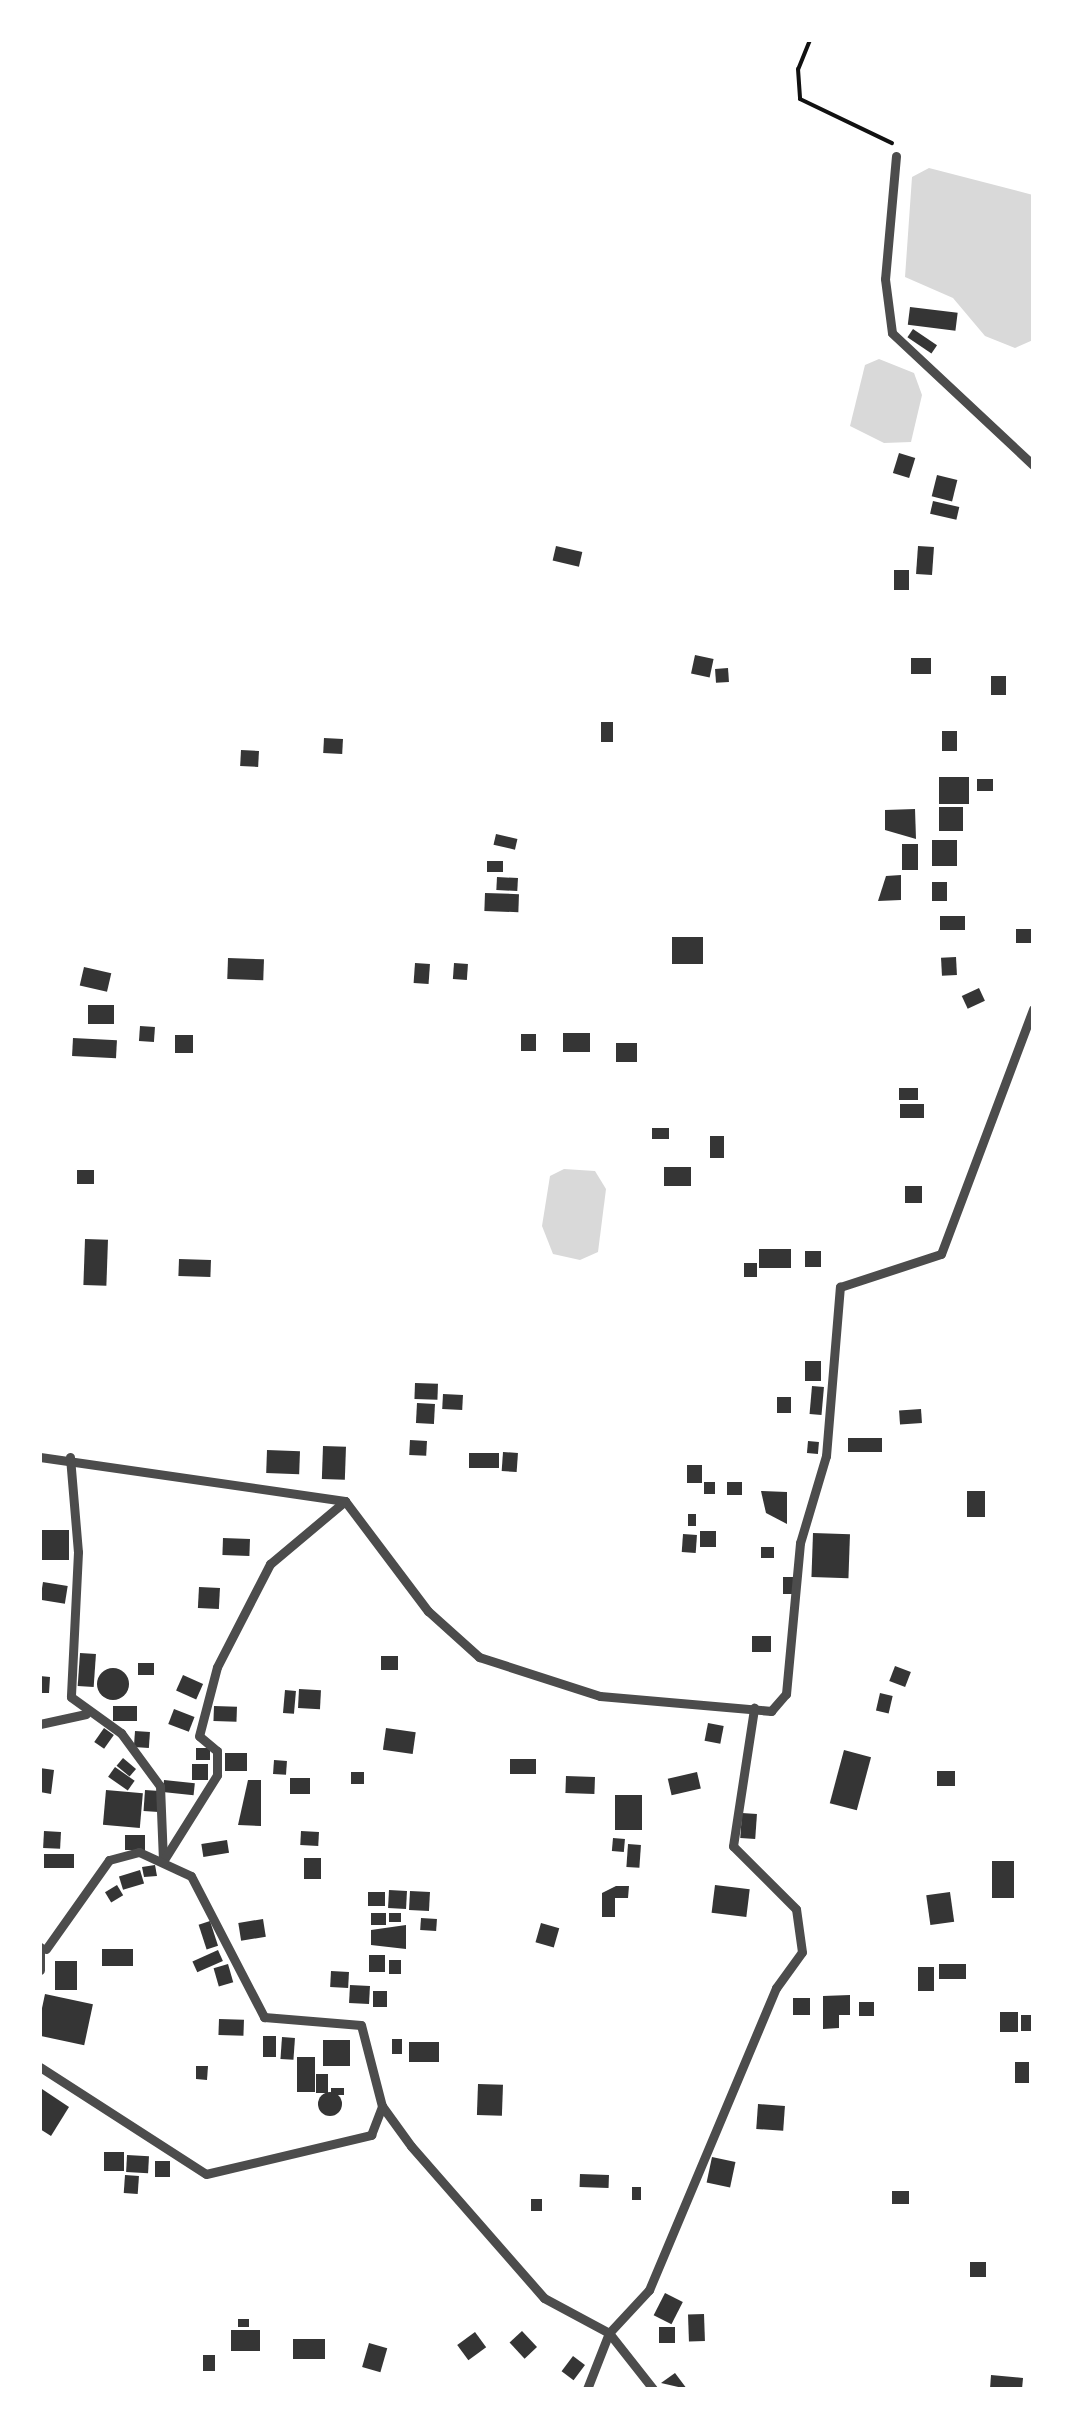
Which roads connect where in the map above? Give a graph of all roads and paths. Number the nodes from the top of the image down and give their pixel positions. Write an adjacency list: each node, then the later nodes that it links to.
1 (810, 40): 2 (path)
2 (896, 156): 3 (street)
3 (1033, 465)
4 (1033, 1009): 8 (street)
5 (40, 1457): 6 (street)
6 (70, 1457): 7 (street); 9 (street)
7 (345, 1501): 8 (street); 11 (street)
8 (754, 1708): 16 (street)
9 (86, 1714): 10 (street); 11 (street)
10 (40, 1724)
11 (164, 1860): 12 (street); 15 (street)
12 (43, 1948): 13 (street)
13 (40, 1970)
14 (40, 2067): 15 (street)
15 (382, 2106): 16 (street)
16 (609, 2333): 17 (street); 18 (street)
17 (587, 2389)
18 (653, 2389)

